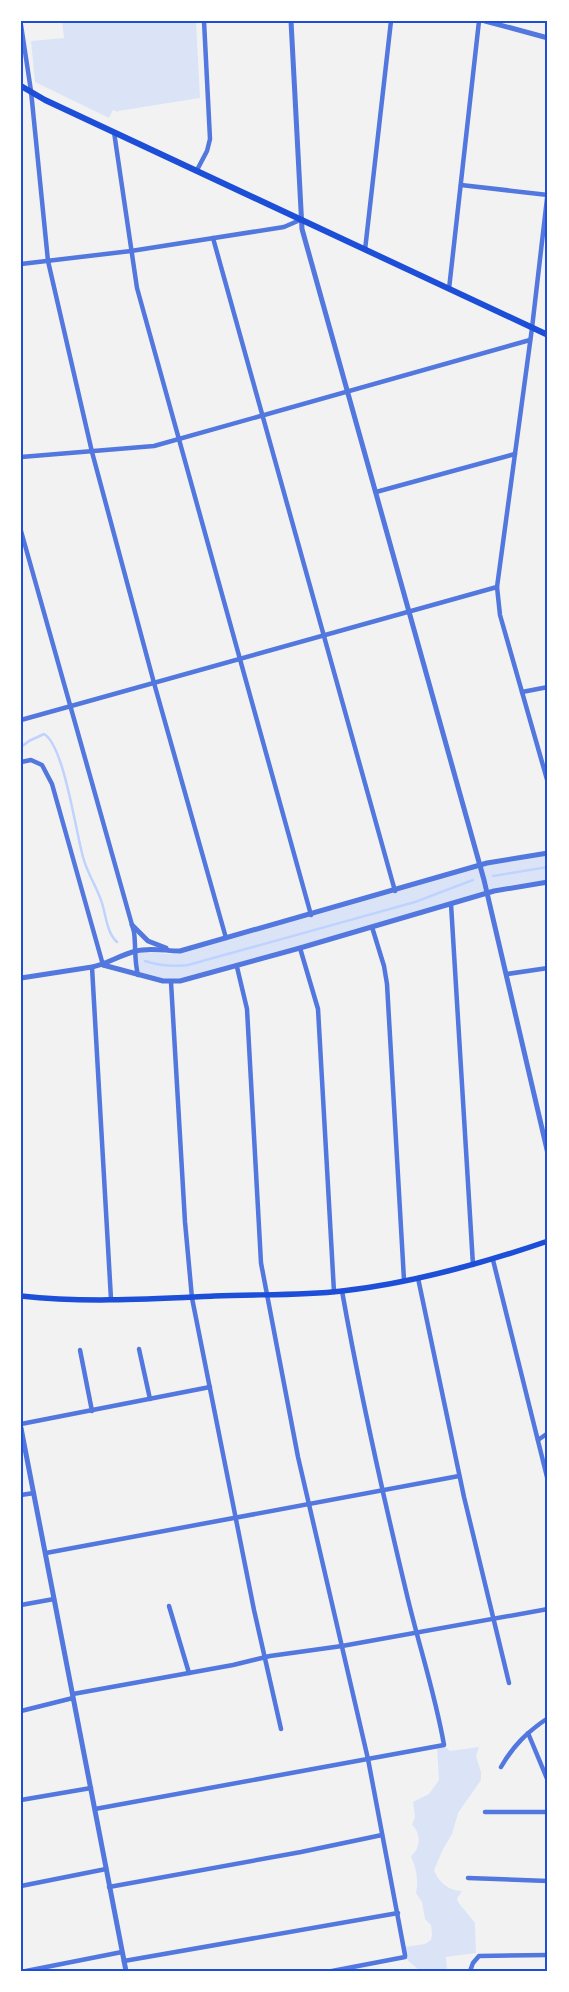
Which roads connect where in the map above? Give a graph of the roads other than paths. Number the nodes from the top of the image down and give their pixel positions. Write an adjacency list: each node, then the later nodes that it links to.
1 (204, 21): 11 (street)
2 (291, 21): 15 (street)
3 (390, 21): 17 (street)
4 (479, 21): 12 (street)
5 (485, 21): 7 (street)
6 (21, 25): 9 (street)
7 (548, 38)
8 (21, 86): 9 (main road)
9 (31, 91): 10 (main road); 19 (street)
10 (114, 131): 11 (main road); 18 (street)
11 (197, 170): 15 (main road)
12 (461, 185): 14 (street); 21 (street)
13 (548, 190): 14 (street)
14 (547, 195): 22 (street)
15 (300, 220): 16 (street); 17 (main road); 25 (street)
16 (213, 238): 18 (street); 26 (street)
17 (365, 250): 21 (main road)
18 (131, 251): 19 (street); 27 (street)
19 (48, 261): 20 (street); 28 (street)
20 (21, 264)
21 (449, 290): 22 (main road)
22 (532, 328): 23 (main road); 24 (street)
23 (548, 336)
24 (530, 340): 25 (street); 29 (street)
25 (347, 392): 26 (street); 31 (street)
26 (262, 415): 27 (street); 35 (street)
27 (178, 439): 28 (street); 36 (street)
28 (92, 452): 30 (street); 37 (street)
29 (515, 454): 31 (street); 33 (street)
30 (21, 457)
31 (376, 492): 34 (street)
32 (21, 531): 40 (street)
33 (497, 587): 34 (street); 39 (street)
34 (409, 612): 35 (street); 45 (street)
35 (324, 636): 36 (street); 47 (street)
36 (240, 659): 37 (street); 50 (street)
37 (154, 683): 40 (street); 53 (street)
38 (548, 687): 39 (street)
39 (522, 692): 43 (street)
40 (71, 706): 41 (street); 51 (street)
41 (21, 720)
42 (21, 762): 57 (street)
43 (548, 783)
44 (548, 853): 45 (street)
45 (479, 865): 47 (street); 48 (street)
46 (548, 882): 48 (street)
47 (395, 890): 50 (street)
48 (488, 893): 49 (street); 62 (street)
49 (451, 904): 52 (street); 68 (street)
50 (311, 915): 53 (street)
51 (132, 925): 55 (street); 56 (street)
52 (372, 927): 54 (street); 70 (street)
53 (226, 938): 56 (street)
54 (300, 948): 59 (street); 72 (street)
55 (136, 951): 56 (street); 57 (street); 61 (street)
56 (173, 951)
57 (103, 965): 58 (street); 61 (street)
58 (92, 967): 63 (street); 76 (street)
59 (236, 967): 64 (street); 73 (street)
60 (548, 968): 62 (street)
61 (138, 974): 64 (street)
62 (507, 974): 65 (street)
63 (21, 978)
64 (171, 982): 75 (street)
65 (548, 1154)
66 (548, 1241): 67 (main road)
67 (493, 1260): 68 (main road); 85 (street)
68 (473, 1266): 69 (main road)
69 (418, 1278): 70 (main road); 86 (street)
70 (404, 1280): 71 (main road)
71 (342, 1291): 72 (main road); 88 (street)
72 (334, 1292): 73 (main road)
73 (267, 1294): 75 (main road); 91 (street)
74 (21, 1296): 76 (main road)
75 (192, 1298): 76 (main road); 79 (street)
76 (111, 1299)
77 (140, 1349): 80 (street)
78 (80, 1350): 81 (street)
79 (210, 1387): 80 (street); 92 (street)
80 (150, 1399): 81 (street)
81 (92, 1411): 82 (street)
82 (21, 1424)
83 (21, 1428): 89 (street)
84 (548, 1433): 85 (street)
85 (538, 1440): 87 (street)
86 (459, 1476): 88 (street); 98 (street)
87 (548, 1481)
88 (382, 1490): 91 (street); 99 (street)
89 (34, 1492): 90 (street); 93 (street)
90 (21, 1495)
91 (308, 1504): 92 (street); 100 (street)
92 (236, 1517): 93 (street); 101 (street)
93 (46, 1553): 94 (street)
94 (54, 1599): 95 (street); 104 (street)
95 (21, 1605)
96 (170, 1606): 102 (street)
97 (548, 1609): 98 (street)
98 (494, 1618): 99 (street); 103 (street)
99 (417, 1632): 100 (street); 109 (street)
100 (342, 1646): 101 (street); 109 (street)
101 (266, 1657): 102 (street); 107 (street)
102 (189, 1673): 104 (street)
103 (509, 1683)
104 (73, 1696): 105 (street); 112 (street)
105 (21, 1711)
106 (548, 1718): 108 (street)
107 (281, 1729)
108 (528, 1733): 110 (street); 111 (street)
109 (368, 1759): 114 (street); 117 (street)
110 (501, 1767)
111 (548, 1781)
112 (90, 1788): 113 (street); 114 (street)
113 (21, 1800)
114 (95, 1808): 118 (street)
115 (485, 1812): 116 (street)
116 (548, 1812)
117 (382, 1835): 122 (street); 123 (street)
118 (106, 1869): 121 (street); 122 (street)
119 (468, 1878): 120 (street)
120 (548, 1881)
121 (21, 1886)
122 (109, 1887): 124 (street)
123 (398, 1913): 126 (street); 129 (street)
124 (122, 1952): 126 (street); 127 (street)
125 (548, 1955): 130 (street)
126 (124, 1961): 128 (street)
127 (26, 1971)
128 (126, 1971)
129 (332, 1971)
130 (470, 1971)

